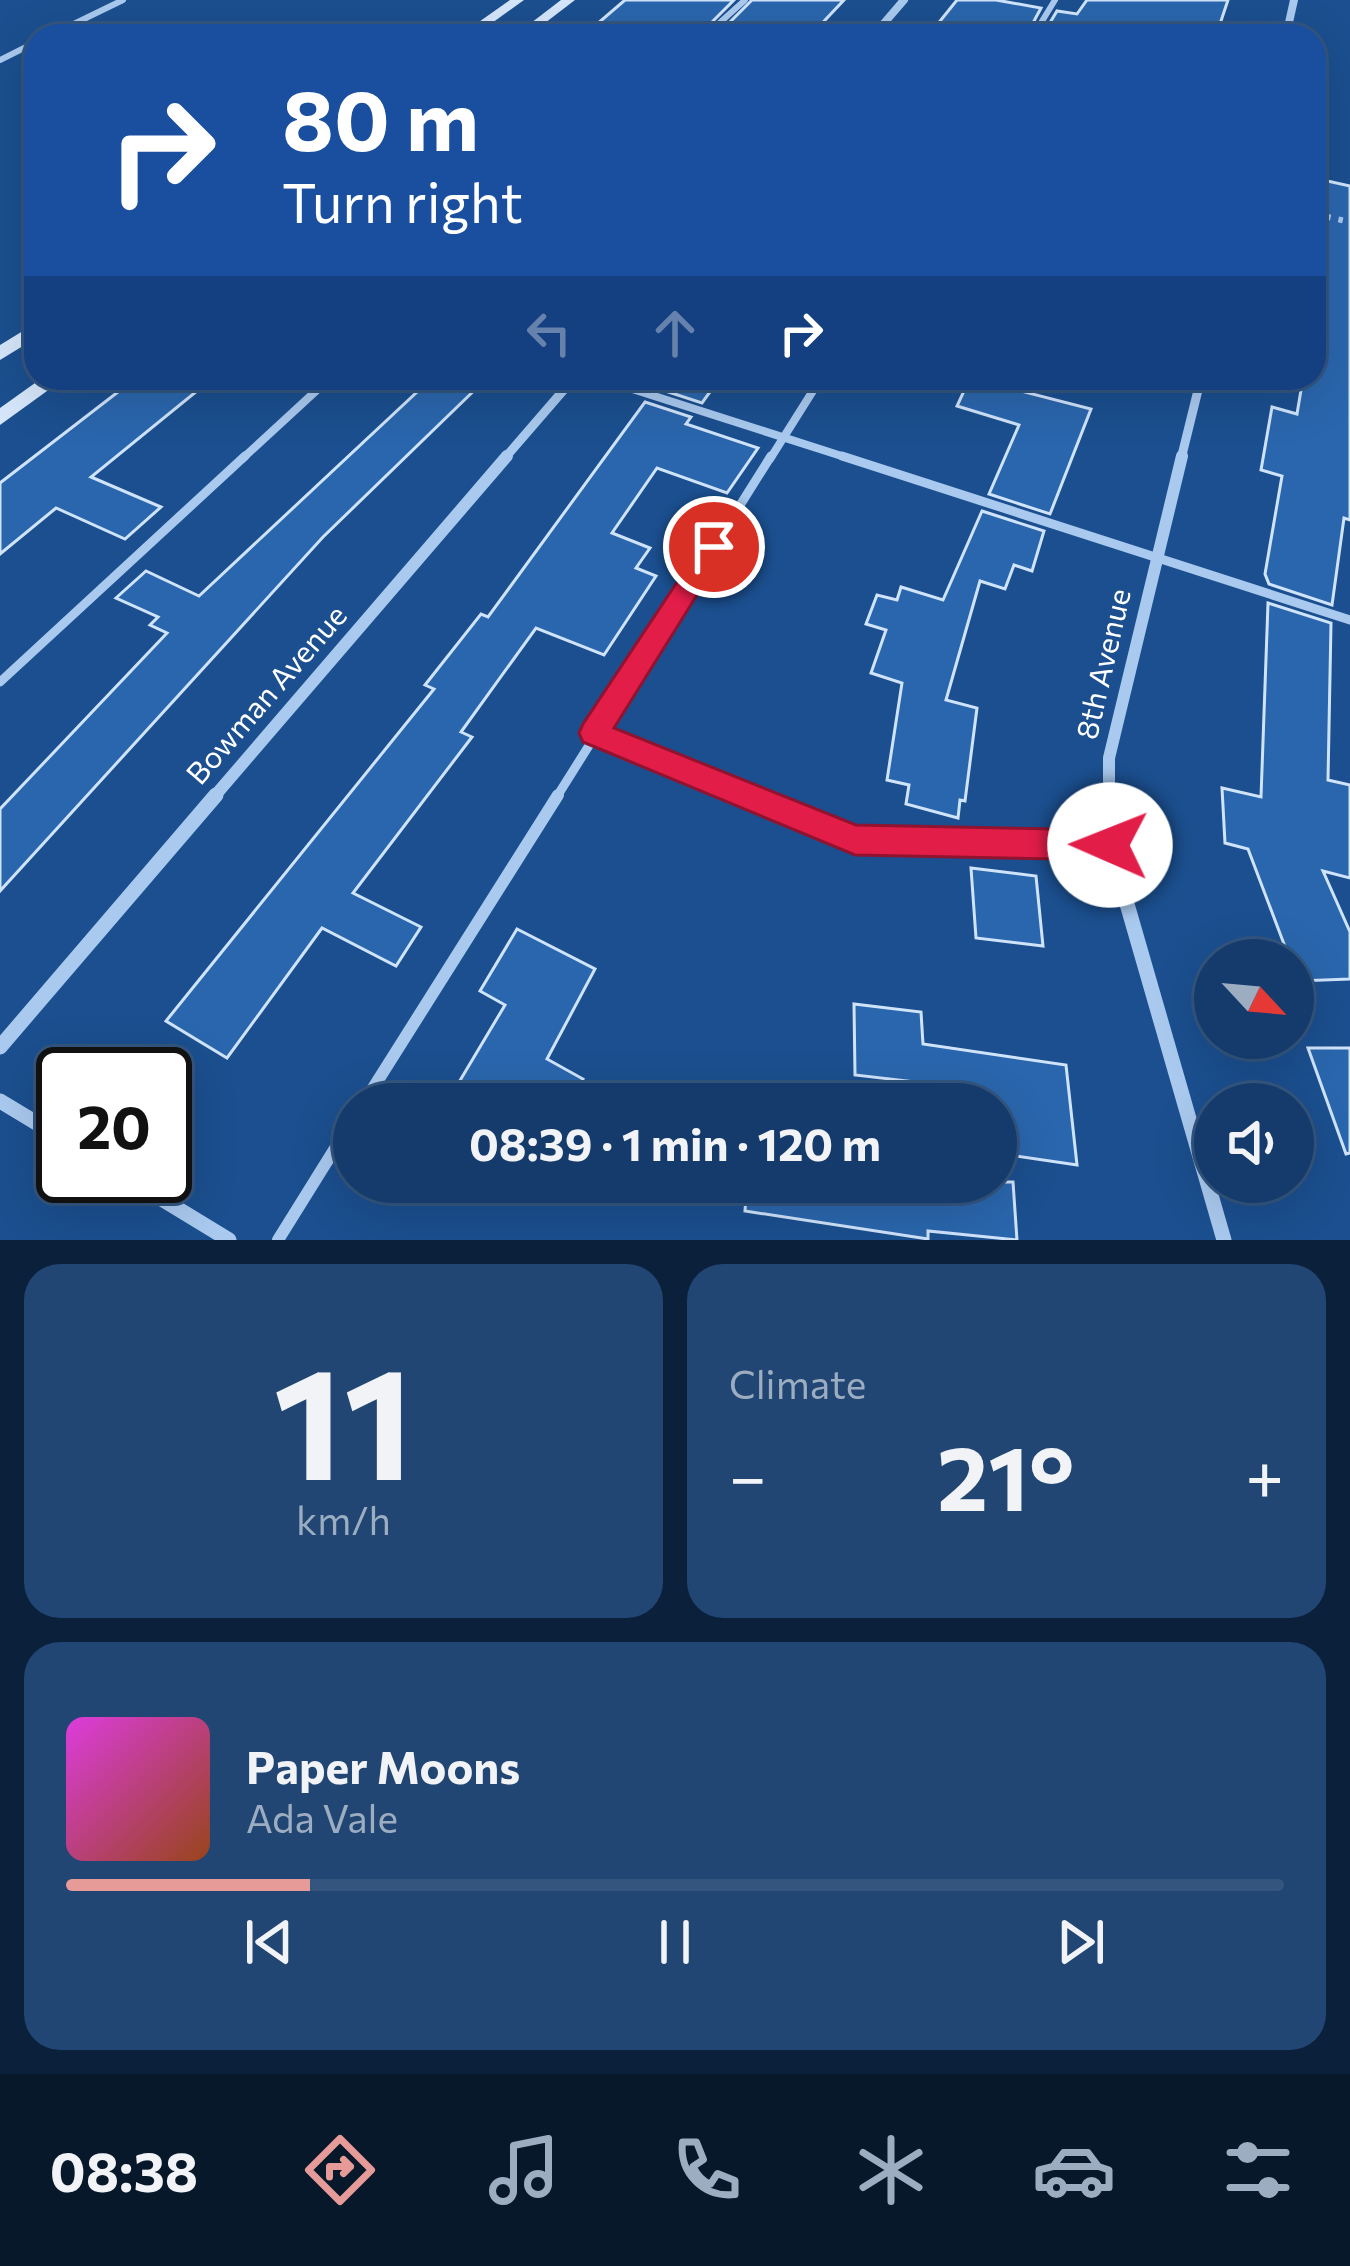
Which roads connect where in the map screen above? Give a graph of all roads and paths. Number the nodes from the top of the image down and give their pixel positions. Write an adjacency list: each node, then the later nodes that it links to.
1 (123, 0): 6 (lane)
2 (518, 0): 7 (main road)
3 (569, 0): 8 (main road)
4 (745, 0): 9 (lane)
5 (904, 0): 10 (street)
6 (74, 24)
7 (483, 24)
8 (536, 24)
9 (718, 24)
10 (883, 24)
11 (38, 390): 17 (main road)
12 (316, 390): 21 (lane)
13 (564, 390): 24 (street, Bowman Avenue)
14 (637, 390): 18 (lane)
15 (814, 390): 18 (lane)
16 (1198, 390): 19 (street, 8th Avenue)
17 (0, 418)
18 (785, 436): 19 (lane); 22 (lane)
19 (1156, 558): 20 (lane); 23 (street, 8th Avenue)
20 (1350, 620)
21 (0, 682)
22 (594, 733): 23 (lane); 25 (lane)
23 (1110, 845): 32 (street, 8th Avenue)
24 (0, 1047)
25 (376, 1083)
26 (0, 1101): 27 (street)
27 (36, 1123)
28 (333, 1152): 31 (lane)
29 (169, 1203): 30 (street)
30 (230, 1240)
31 (278, 1240)
32 (1224, 1240)

